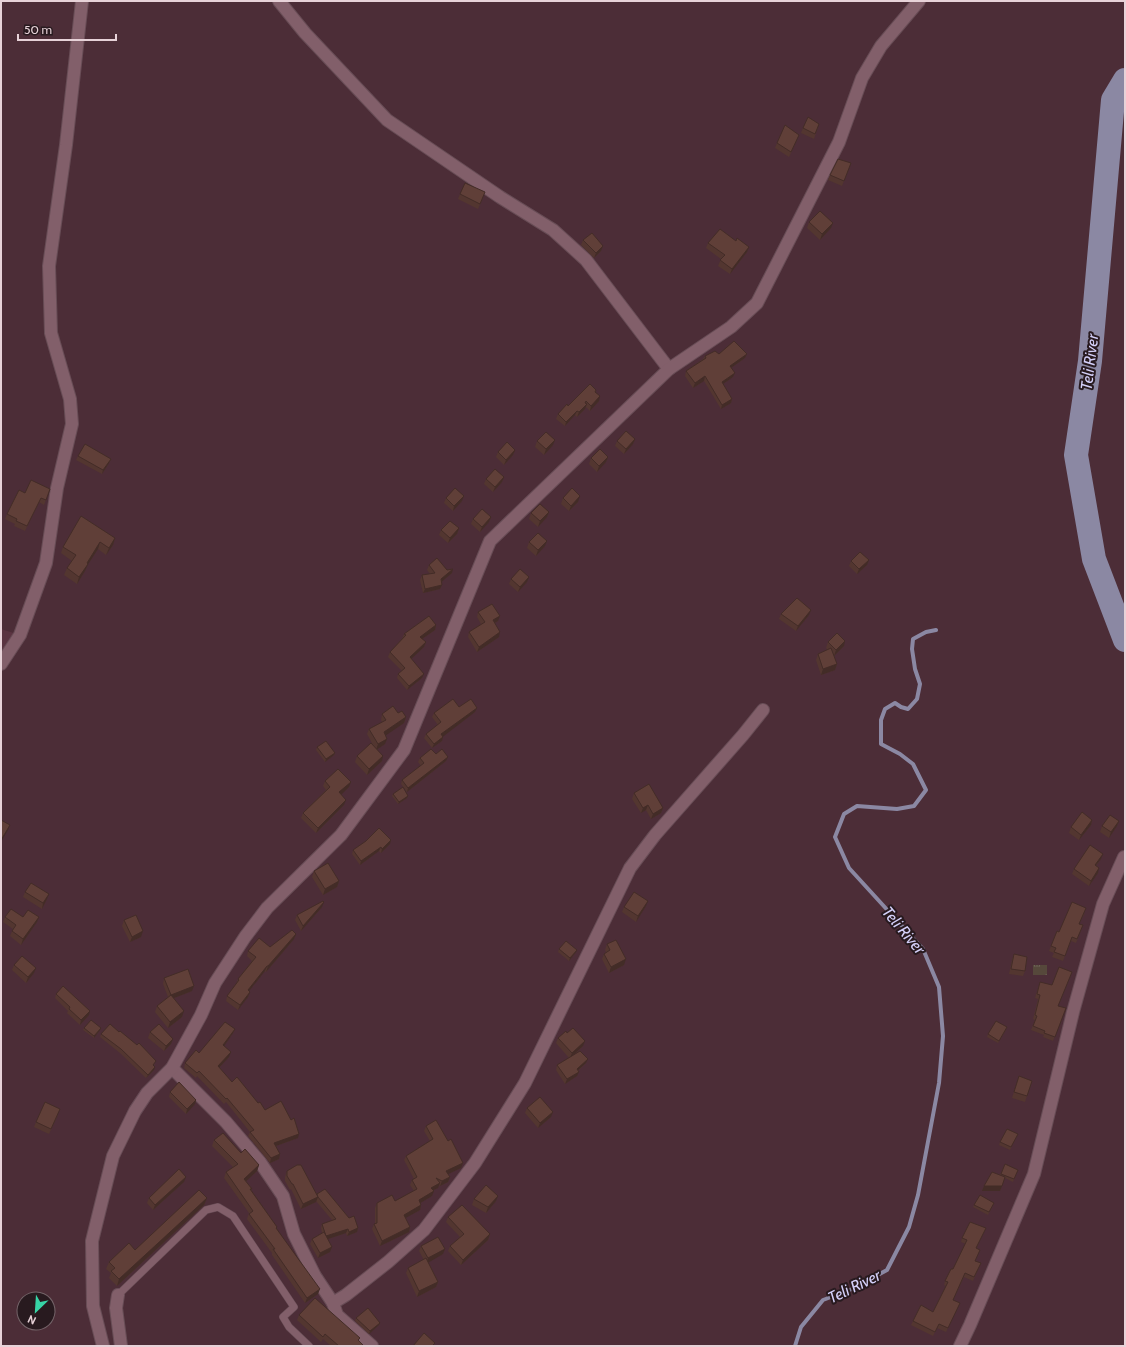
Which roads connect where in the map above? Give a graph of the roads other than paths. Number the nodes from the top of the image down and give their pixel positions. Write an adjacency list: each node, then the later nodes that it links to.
1 (82, 1): 5 (street)
2 (278, 1): 4 (street)
3 (919, 1): 4 (street)
4 (669, 369): 8 (street)
5 (1, 664)
6 (763, 710): 10 (street)
7 (1124, 857): 15 (street)
8 (172, 1068): 10 (street); 11 (street)
9 (118, 1295): 12 (street); 13 (lane)
10 (334, 1302): 14 (street)
11 (103, 1346)
12 (121, 1346)
13 (309, 1346)
14 (372, 1346)
15 (960, 1346)

